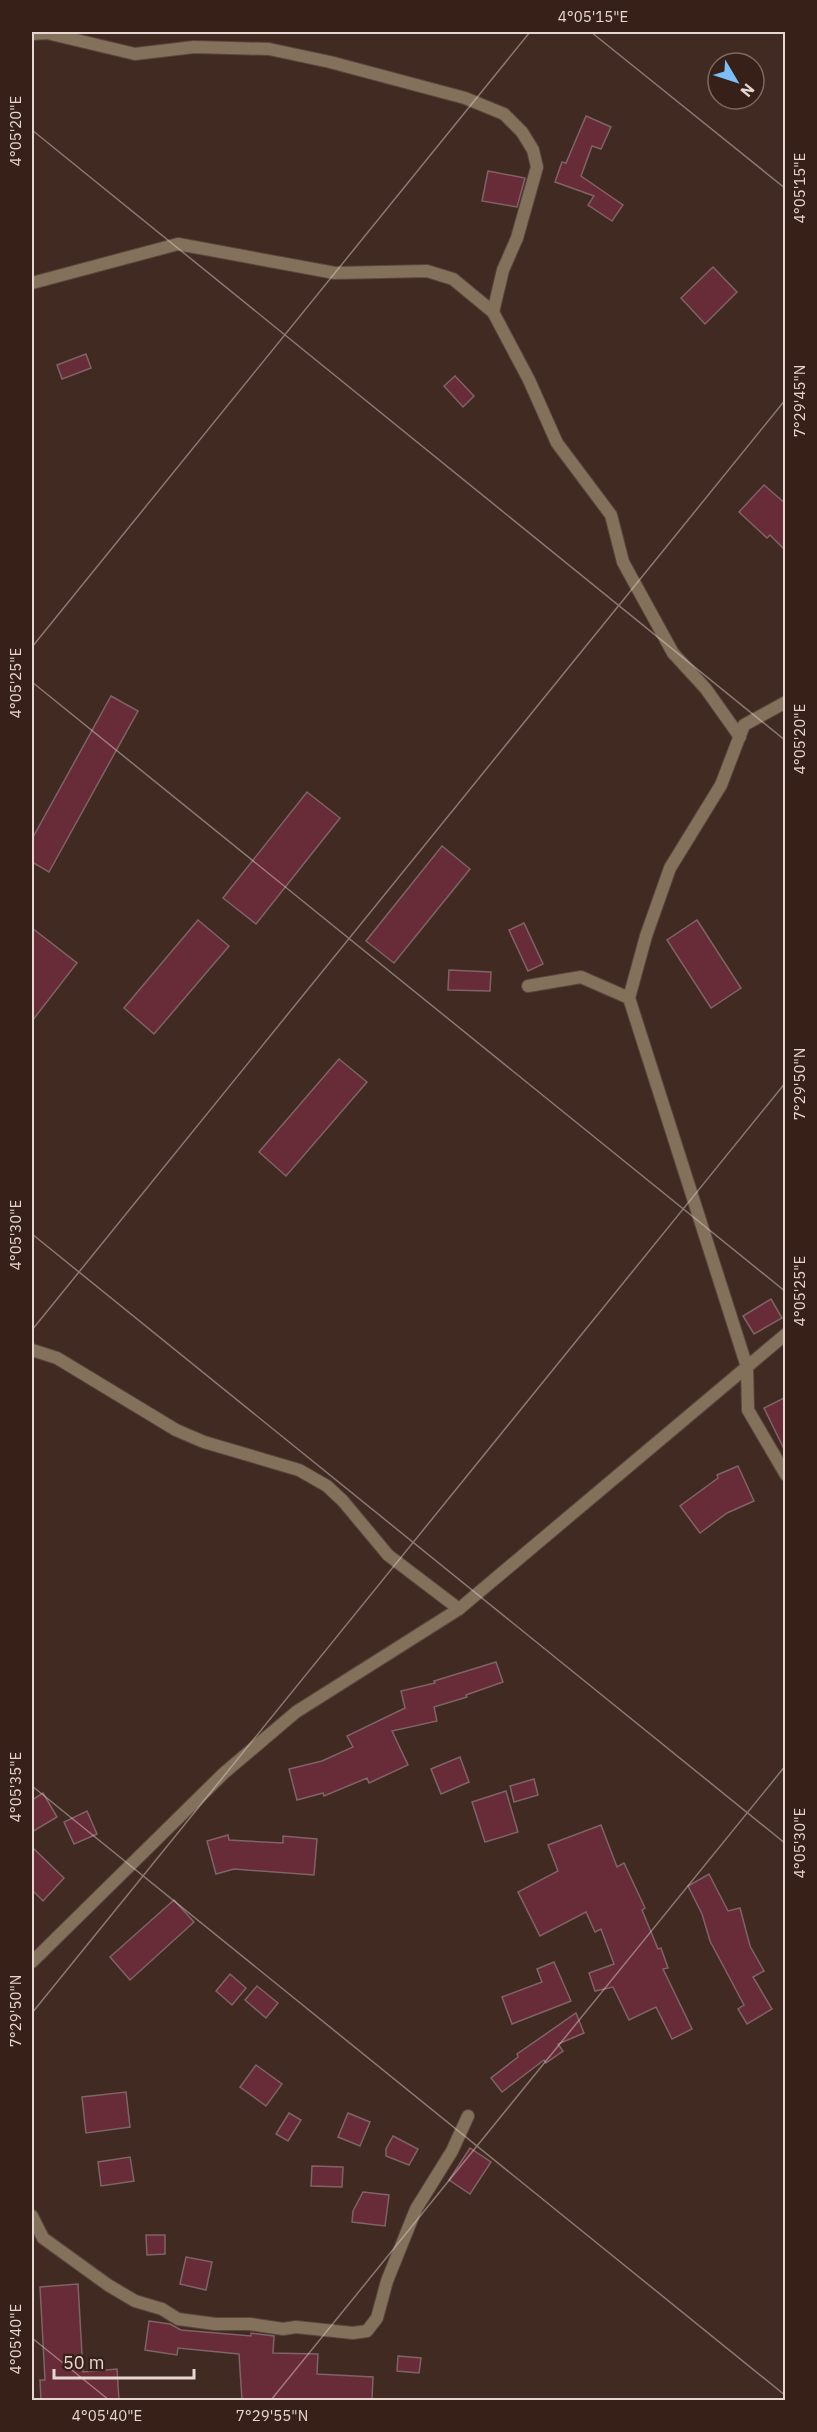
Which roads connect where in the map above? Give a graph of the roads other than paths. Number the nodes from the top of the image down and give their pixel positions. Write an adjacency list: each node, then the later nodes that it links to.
1 (32, 34): 3 (street)
2 (32, 283): 3 (street)
3 (493, 312): 5 (street)
4 (786, 702): 5 (street)
5 (740, 737): 7 (street)
6 (528, 986): 7 (street)
7 (629, 998): 10 (street)
8 (786, 1334): 10 (street)
9 (32, 1350): 12 (street)
10 (747, 1367): 11 (street); 12 (street)
11 (786, 1475)
12 (459, 1609): 13 (street)
13 (32, 1962)
14 (468, 2116): 15 (street)
15 (32, 2216)

